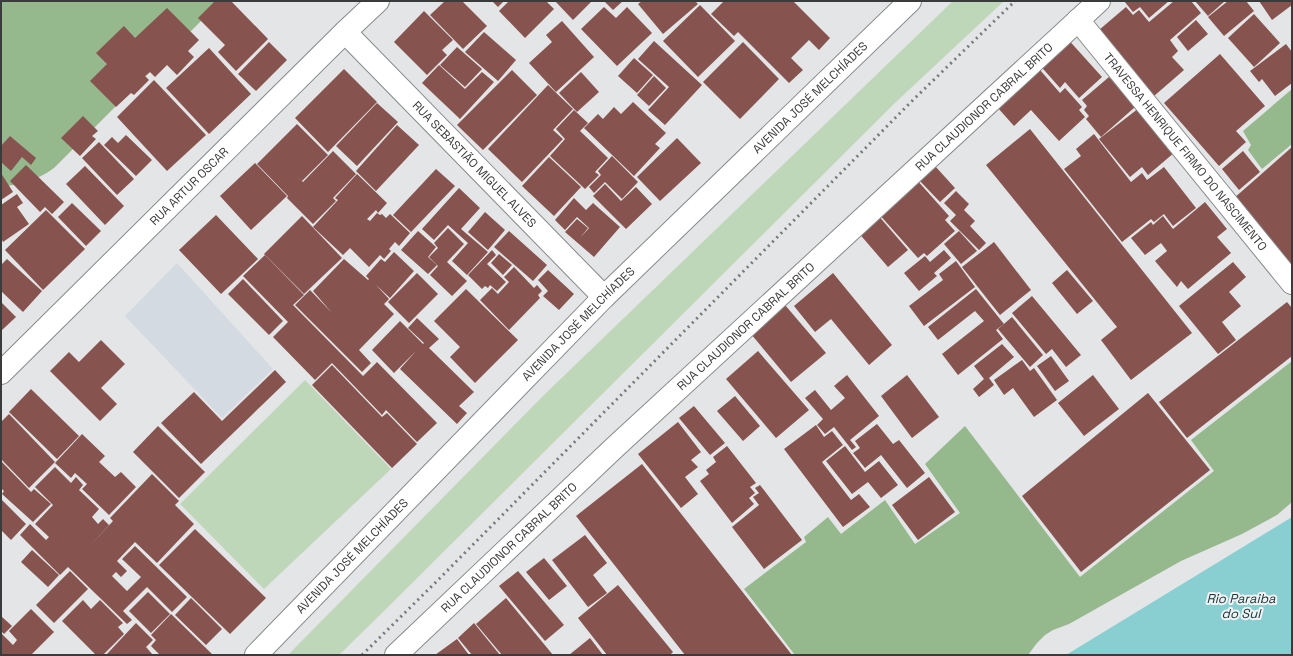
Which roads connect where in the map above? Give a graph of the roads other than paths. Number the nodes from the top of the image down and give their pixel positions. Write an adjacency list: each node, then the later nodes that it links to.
1 (378, 1): 5 (street, RUA ARTUR OSCAR)
2 (910, 1): 7 (street, AVENIDA JOSÉ MELCHÍADES)
3 (1099, 1): 4 (street, RUA CLAUDIONOR CABRAL BRITO)
4 (1078, 20): 6 (street, TRAVESSA HENRIQUE FIRMO DO NASCIMENTO); 10 (street, RUA CLAUDIONOR CABRAL BRITO)
5 (345, 32): 7 (street, RUA SEBASTIÃO MIGUEL ALVES); 8 (street, RUA ARTUR OSCAR)
6 (1292, 283)
7 (604, 297): 9 (street, AVENIDA JOSÉ MELCHÍADES)
8 (1, 373)
9 (256, 655)
10 (396, 655)

